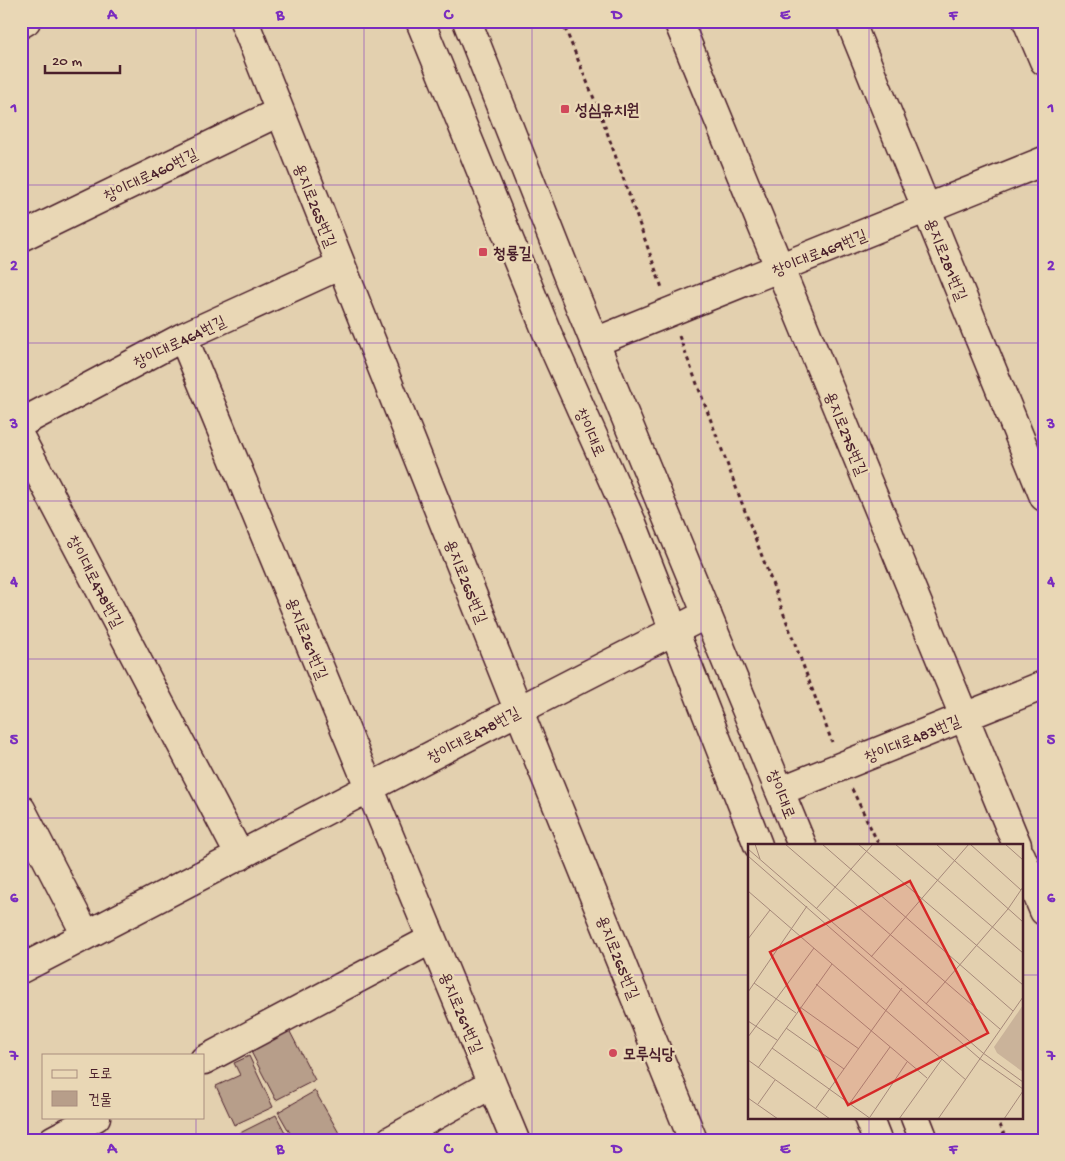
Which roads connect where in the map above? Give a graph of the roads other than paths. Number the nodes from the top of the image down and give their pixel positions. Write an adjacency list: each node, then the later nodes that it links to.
1 (26, 21): 8 (street)
2 (244, 21): 10 (street, 용지로265번길)
3 (420, 21): 22 (street, 창이대로)
4 (467, 21): 17 (street, 창이대로)
5 (678, 21): 15 (street, 용지로275번길)
6 (850, 21): 12 (street, 용지로281번길)
7 (1027, 21): 9 (street)
8 (21, 24)
9 (1044, 61)
10 (279, 112): 13 (street, 창이대로460번길); 14 (street, 용지로265번길)
11 (1044, 161): 12 (street, 창이대로469번길)
12 (926, 208): 15 (street, 창이대로469번길); 20 (street, 용지로281번길)
13 (21, 237)
14 (340, 265): 16 (street, 창이대로464번길); 24 (street, 용지로265번길)
15 (780, 268): 17 (street, 창이대로469번길); 25 (street, 용지로275번길)
16 (183, 337): 18 (street, 창이대로464번길); 26 (street, 용지로261번길)
17 (595, 342): 21 (street, 창이대로)
18 (21, 423)
19 (21, 439): 32 (street, 창이대로478번길)
20 (1044, 497)
21 (707, 614): 22 (street, 창이대로478번길); 27 (street, 창이대로)
22 (674, 630): 24 (street, 창이대로478번길); 29 (street, 창이대로)
23 (1044, 685): 25 (street, 창이대로483번길)
24 (518, 709): 26 (street, 창이대로478번길); 46 (street, 용지로265번길)
25 (964, 717): 27 (street, 창이대로483번길); 31 (street, 용지로275번길)
26 (370, 789): 32 (street, 창이대로478번길); 36 (street, 용지로261번길)
27 (780, 791): 30 (street, 창이대로)
28 (21, 809): 35 (street)
29 (758, 844)
30 (802, 844)
31 (1017, 844)
32 (240, 856): 35 (street, 창이대로478번길)
33 (1022, 858): 34 (street)
34 (1044, 911)
35 (86, 936): 37 (street, 창이대로478번길)
36 (432, 939): 38 (street); 39 (street, 용지로261번길)
37 (21, 969)
38 (205, 1059)
39 (492, 1084): 44 (street); 45 (street, 용지로261번길)
40 (94, 1118): 43 (street)
41 (868, 1118): 47 (street)
42 (915, 1118): 48 (street)
43 (53, 1140)
44 (391, 1140)
45 (515, 1140)
46 (693, 1140)
47 (877, 1140)
48 (924, 1140)

